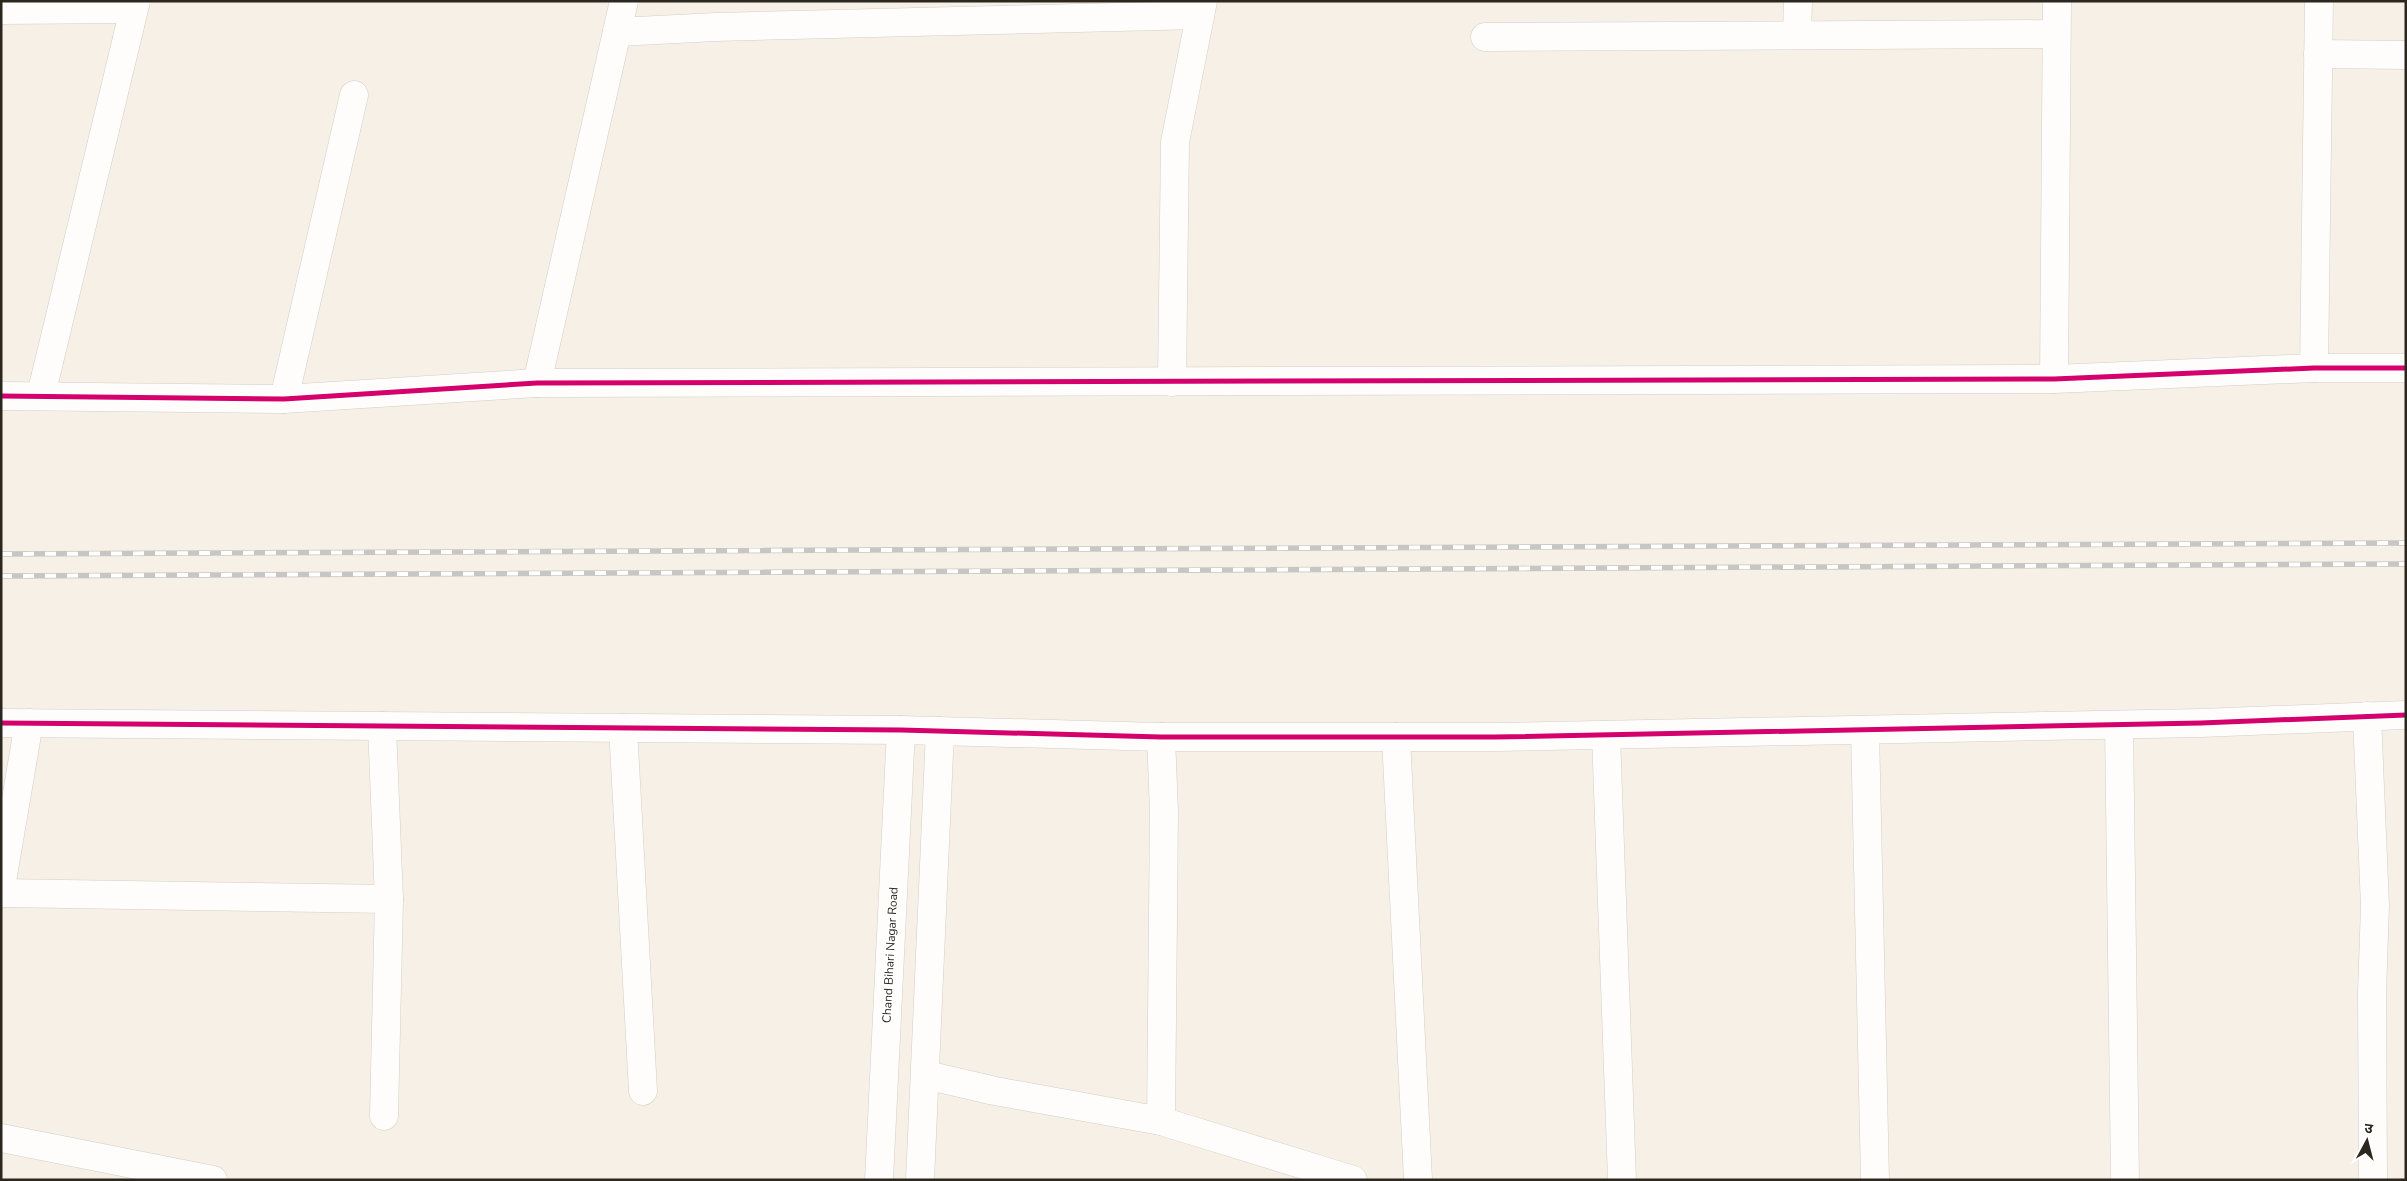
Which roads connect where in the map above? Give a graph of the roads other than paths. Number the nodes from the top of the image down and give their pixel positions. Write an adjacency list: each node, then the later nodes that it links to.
1 (624, 1): 8 (street)
2 (1798, 1): 9 (street)
3 (2057, 1): 10 (street)
4 (2319, 1): 12 (street)
5 (134, 5): 7 (street); 20 (street)
6 (1202, 8): 8 (street); 18 (street)
7 (1, 10)
8 (617, 32): 19 (street)
9 (1797, 34): 10 (street); 11 (street)
10 (2056, 34): 17 (street)
11 (1485, 37)
12 (2318, 54): 13 (street); 15 (street)
13 (2406, 55)
14 (354, 95): 22 (street)
15 (2314, 368): 16 (street); 17 (street)
16 (2406, 368)
17 (2054, 379): 18 (street)
18 (1172, 382): 19 (street)
19 (537, 383): 22 (street)
20 (41, 395): 21 (street); 22 (street)
21 (1, 396)
22 (284, 399)
23 (2406, 715): 24 (street)
24 (2367, 716): 27 (street); 52 (street)
25 (1, 723): 26 (street)
26 (29, 723): 28 (street); 36 (street)
27 (2119, 725): 31 (street); 51 (street)
28 (382, 726): 29 (street); 38 (street)
29 (623, 728): 30 (street); 40 (street)
30 (901, 730): 32 (street); 45 (street, Chand Bihari Nagar Road)
31 (1865, 730): 33 (street); 50 (street)
32 (940, 732): 34 (street); 39 (street)
33 (1606, 735): 35 (street); 49 (street)
34 (1162, 737): 35 (street); 42 (street)
35 (1396, 737): 48 (street)
36 (1, 887)
37 (1, 894): 38 (street)
38 (389, 899): 41 (street)
39 (926, 1076): 42 (street); 46 (street)
40 (643, 1091)
41 (384, 1116)
42 (1161, 1121): 47 (street)
43 (1, 1138): 44 (street)
44 (213, 1180)
45 (879, 1180)
46 (920, 1180)
47 (1354, 1180)
48 (1418, 1180)
49 (1622, 1180)
50 (1875, 1180)
51 (2125, 1180)
52 (2373, 1180)

